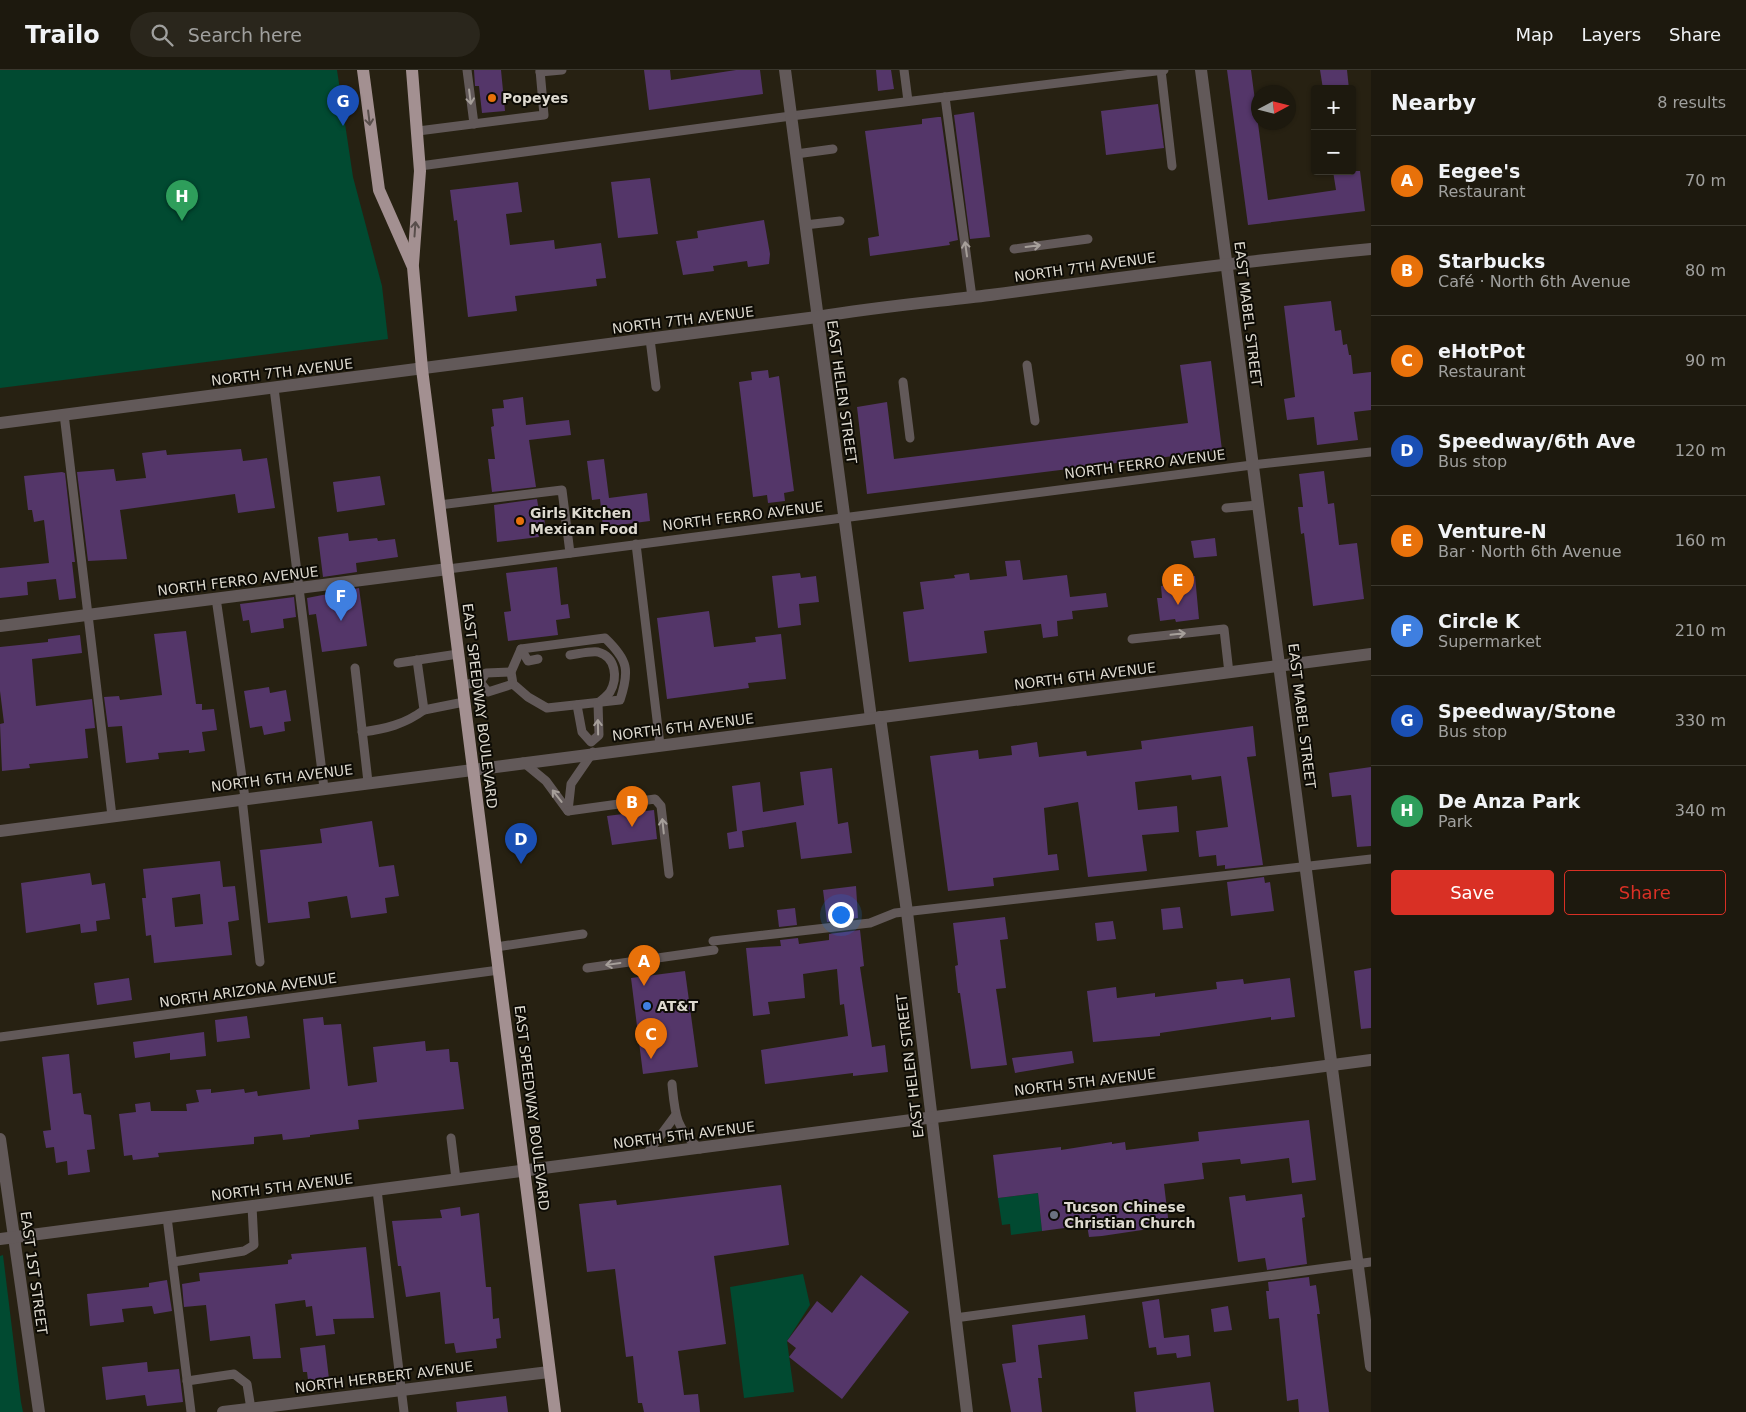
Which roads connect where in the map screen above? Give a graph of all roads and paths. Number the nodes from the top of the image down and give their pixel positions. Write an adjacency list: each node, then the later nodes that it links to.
1 (363, 70): 28 (main road, EAST SPEEDWAY BOULEVARD, one-way to 28)
2 (412, 70): 17 (main road)
3 (467, 70): 16 (lane, one-way to 16)
4 (562, 70): 10 (lane)
5 (786, 70): 15 (street, EAST HELEN STREET)
6 (904, 70): 14 (lane)
7 (1076, 70): 12 (lane)
8 (1162, 70): 11 (lane); 21 (lane)
9 (1201, 70): 27 (street, EAST MABEL STREET)
10 (540, 71): 16 (lane)
11 (1138, 72): 12 (lane)
12 (1078, 80): 13 (lane)
13 (945, 97): 14 (lane); 29 (lane, one-way to 13)
14 (908, 101): 15 (lane)
15 (791, 116): 19 (street, EAST HELEN STREET); 20 (lane)
16 (474, 124): 17 (lane)
17 (418, 131): 20 (main road)
18 (834, 149): 19 (lane)
19 (796, 154): 23 (street, EAST HELEN STREET)
20 (420, 166): 28 (main road, one-way to 20)
21 (1172, 166)
22 (840, 221): 23 (lane)
23 (806, 225): 30 (street, EAST HELEN STREET)
24 (1088, 239): 25 (lane, one-way to 24)
25 (1014, 249)
26 (1371, 249): 27 (street, NORTH 7TH AVENUE)
27 (1226, 263): 29 (street, NORTH 7TH AVENUE); 42 (street, EAST MABEL STREET)
28 (413, 267): 33 (main road, EAST SPEEDWAY BOULEVARD)
29 (972, 297): 30 (street, NORTH 7TH AVENUE)
30 (817, 317): 31 (street, NORTH 7TH AVENUE); 46 (street, EAST HELEN STREET)
31 (650, 339): 33 (street, NORTH 7TH AVENUE); 35 (lane)
32 (1027, 366): 38 (lane)
33 (422, 368): 36 (street, NORTH 7TH AVENUE); 44 (main road, EAST SPEEDWAY BOULEVARD)
34 (903, 382): 40 (lane)
35 (656, 387)
36 (274, 388): 37 (street, NORTH 7TH AVENUE); 50 (lane)
37 (64, 414): 39 (street, NORTH 7TH AVENUE); 52 (lane)
38 (1035, 421)
39 (0, 423)
40 (910, 438)
41 (1371, 452): 42 (lane, NORTH FERRO AVENUE)
42 (1252, 465): 43 (street, EAST MABEL STREET); 46 (lane, NORTH FERRO AVENUE)
43 (1258, 504): 45 (lane); 62 (street, EAST MABEL STREET)
44 (439, 505): 48 (lane); 49 (main road, EAST SPEEDWAY BOULEVARD)
45 (1226, 508)
46 (844, 518): 47 (lane, NORTH FERRO AVENUE); 73 (street, EAST HELEN STREET)
47 (636, 544): 48 (lane, NORTH FERRO AVENUE); 75 (lane)
48 (570, 553): 49 (lane, NORTH FERRO AVENUE)
49 (448, 569): 50 (street, NORTH FERRO AVENUE); 56 (main road, EAST SPEEDWAY BOULEVARD)
50 (300, 588): 51 (street, NORTH FERRO AVENUE); 80 (lane)
51 (216, 598): 52 (street, NORTH FERRO AVENUE); 81 (lane)
52 (88, 615): 53 (street, NORTH FERRO AVENUE); 83 (lane)
53 (0, 626)
54 (1132, 639): 65 (lane, one-way to 65)
55 (521, 649): 59 (lane); 64 (lane); 70 (lane)
56 (458, 654): 60 (lane); 68 (main road, EAST SPEEDWAY BOULEVARD)
57 (1371, 654): 62 (street, NORTH 6TH AVENUE)
58 (570, 655): 70 (lane)
59 (538, 659)
60 (417, 660): 61 (lane); 72 (lane)
61 (398, 663)
62 (1280, 666): 65 (street, NORTH 6TH AVENUE); 86 (street, EAST MABEL STREET)
63 (355, 668): 74 (lane)
64 (511, 672): 66 (lane); 67 (lane)
65 (1229, 673): 73 (street, NORTH 6TH AVENUE)
66 (480, 682): 67 (lane); 68 (lane)
67 (513, 684): 71 (lane)
68 (462, 685): 69 (main road, EAST SPEEDWAY BOULEVARD)
69 (464, 702): 72 (lane); 78 (main road, EAST SPEEDWAY BOULEVARD)
70 (598, 703): 71 (lane); 76 (lane, one-way to 70)
71 (577, 705): 76 (lane)
72 (424, 710): 74 (lane)
73 (876, 718): 75 (street, NORTH 6TH AVENUE); 88 (street, EAST HELEN STREET)
74 (362, 732): 79 (lane)
75 (660, 745): 76 (street, NORTH 6TH AVENUE)
76 (592, 748): 77 (street, NORTH 6TH AVENUE); 82 (lane)
77 (522, 762): 78 (street, NORTH 6TH AVENUE); 82 (lane, one-way to 77)
78 (474, 769): 79 (street, NORTH 6TH AVENUE); 90 (main road, EAST SPEEDWAY BOULEVARD)
79 (368, 782): 80 (street, NORTH 6TH AVENUE)
80 (324, 788): 81 (street, NORTH 6TH AVENUE)
81 (243, 798): 83 (street, NORTH 6TH AVENUE); 91 (lane)
82 (568, 812): 87 (lane, one-way to 82)
83 (112, 816): 84 (street, NORTH 6TH AVENUE)
84 (0, 831)
85 (1371, 859): 86 (lane)
86 (1306, 867): 88 (lane); 96 (street, EAST MABEL STREET)
87 (669, 874)
88 (906, 912): 92 (lane, one-way to 92); 99 (street, EAST HELEN STREET)
89 (583, 934): 90 (lane)
90 (496, 947): 93 (main road, EAST SPEEDWAY BOULEVARD)
91 (260, 962)
92 (587, 968)
93 (499, 970): 94 (lane, NORTH ARIZONA AVENUE); 104 (main road, EAST SPEEDWAY BOULEVARD)
94 (0, 1037)
95 (1371, 1060): 96 (street, NORTH 5TH AVENUE)
96 (1331, 1065): 99 (street, NORTH 5TH AVENUE); 113 (street, EAST MABEL STREET)
97 (672, 1084): 98 (lane)
98 (675, 1116): 102 (lane); 103 (lane)
99 (931, 1118): 102 (street, NORTH 5TH AVENUE); 114 (street, EAST HELEN STREET)
100 (451, 1138): 105 (lane)
101 (0, 1139): 109 (street, EAST 1ST STREET)
102 (700, 1149): 103 (street, NORTH 5TH AVENUE)
103 (646, 1155): 104 (street, NORTH 5TH AVENUE)
104 (526, 1170): 105 (street, NORTH 5TH AVENUE); 116 (main road, EAST SPEEDWAY BOULEVARD)
105 (456, 1179): 106 (street, NORTH 5TH AVENUE)
106 (377, 1190): 107 (street, NORTH 5TH AVENUE); 118 (lane)
107 (252, 1206): 108 (street, NORTH 5TH AVENUE); 111 (lane)
108 (168, 1217): 109 (street, NORTH 5TH AVENUE); 111 (lane)
109 (13, 1237): 110 (street, NORTH 5TH AVENUE); 120 (street, EAST 1ST STREET)
110 (0, 1238)
111 (173, 1262): 117 (lane)
112 (1371, 1262): 113 (lane)
113 (1358, 1264): 114 (lane); 115 (street, EAST MABEL STREET)
114 (955, 1318): 125 (street, EAST HELEN STREET)
115 (1371, 1366)
116 (550, 1372): 118 (street, NORTH HERBERT AVENUE); 124 (main road, EAST SPEEDWAY BOULEVARD)
117 (187, 1381): 119 (lane); 121 (lane)
118 (401, 1390): 119 (street, NORTH HERBERT AVENUE); 123 (lane)
119 (250, 1408): 122 (street, NORTH HERBERT AVENUE)
120 (39, 1412)
121 (191, 1412)
122 (223, 1412)
123 (404, 1412)
124 (555, 1412)
125 (967, 1412)

